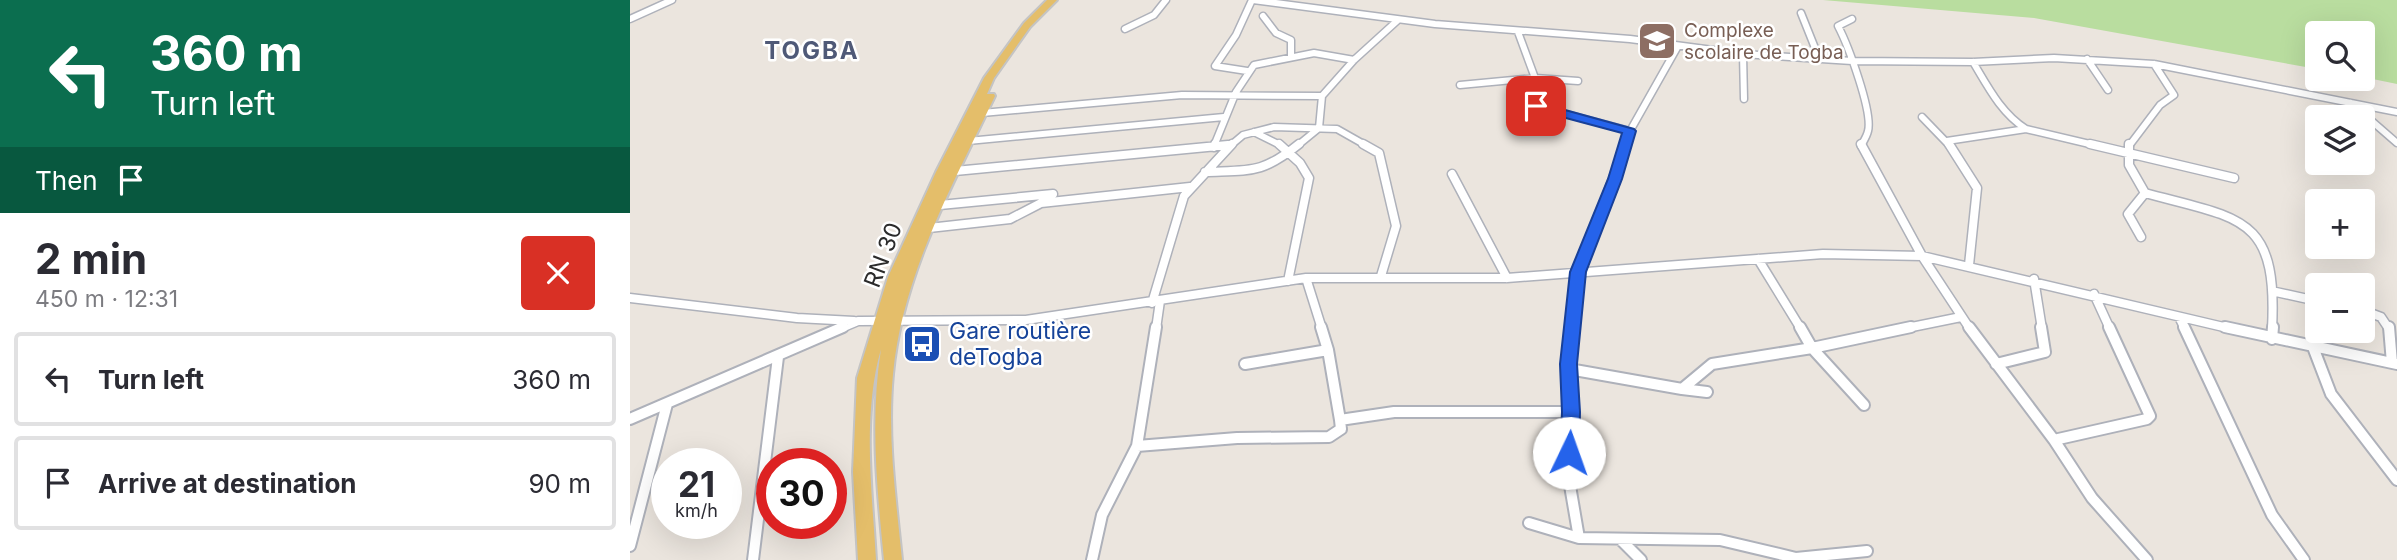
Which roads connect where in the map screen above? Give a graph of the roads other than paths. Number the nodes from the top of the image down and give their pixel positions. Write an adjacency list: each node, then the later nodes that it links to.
1 (672, 0): 8 (street)
2 (1052, 0): 3 (street); 73 (main road, RN 30 / RN 30)
3 (1060, 0): 32 (main road, RN 30)
4 (1166, 0): 11 (street)
5 (1253, 0): 10 (street); 22 (street)
6 (1801, 13): 16 (street)
7 (1263, 16): 15 (street)
8 (630, 19)
9 (1852, 19): 19 (street)
10 (1398, 20): 12 (street); 18 (street)
11 (1125, 29)
12 (1518, 32): 13 (street); 23 (street)
13 (1678, 46): 14 (street); 37 (street)
14 (1743, 54): 16 (street); 29 (street)
15 (1291, 57): 18 (street); 22 (street)
16 (1816, 59): 19 (street)
17 (2087, 59): 20 (street); 21 (street); 26 (street)
18 (1354, 61): 27 (street)
19 (1852, 61): 20 (street); 56 (street)
20 (1973, 62): 36 (street)
21 (2154, 64): 30 (street); 45 (street)
22 (1247, 71): 28 (street)
23 (1535, 78): 24 (street); 25 (street); 37 (street)
24 (1578, 81)
25 (1460, 85)
26 (2108, 90)
27 (1322, 96): 28 (street); 35 (street)
28 (1236, 97): 32 (street); 33 (street)
29 (1744, 99)
30 (2350, 103): 31 (street); 41 (street)
31 (2397, 112)
32 (982, 113): 39 (main road, RN 30)
33 (1224, 117): 39 (street); 43 (street)
34 (1922, 117): 40 (street)
35 (1319, 128): 38 (street); 44 (street); 60 (street)
36 (2026, 129): 40 (street); 45 (street)
37 (1630, 131): 59 (street)
38 (1249, 132): 42 (street); 44 (street)
39 (968, 141): 46 (main road, RN 30)
40 (1947, 141): 58 (street)
41 (2397, 143)
42 (1228, 145): 43 (street); 47 (street)
43 (1214, 146): 46 (street)
44 (1288, 151): 47 (street); 64 (street)
45 (2131, 154): 49 (street); 51 (street)
46 (955, 171): 53 (main road, RN 30)
47 (1205, 172): 50 (street)
48 (1452, 174): 62 (street)
49 (2234, 178)
50 (1190, 187): 54 (street); 69 (street)
51 (2145, 193): 55 (street); 65 (street)
52 (1053, 194): 53 (street)
53 (940, 205): 54 (main road, RN 30)
54 (929, 228): 73 (main road, RN 30)
55 (2141, 237)
56 (1922, 256): 57 (street); 58 (street); 71 (street)
57 (1758, 259): 59 (street); 77 (street)
58 (1969, 265): 63 (street)
59 (1578, 272): 62 (street); 83 (street)
60 (1381, 276): 61 (street); 62 (street)
61 (1306, 278): 64 (street); 78 (street)
62 (1507, 278)
63 (2034, 279): 66 (street); 82 (street)
64 (1288, 281): 69 (street)
65 (2276, 292): 68 (street); 75 (street)
66 (2094, 295): 72 (street); 91 (street)
67 (630, 298): 74 (street)
68 (2305, 298)
69 (1156, 302): 73 (street); 92 (street)
70 (2375, 313): 80 (street)
71 (1961, 317): 77 (street); 82 (street)
72 (2179, 317): 75 (street); 105 (street)
73 (888, 319): 74 (street); 100 (main road, RN 30 / RN 30); 101 (main road, RN 30)
74 (858, 321): 79 (street)
75 (2272, 339): 76 (street)
76 (2313, 346): 80 (street); 93 (street)
77 (1812, 348): 84 (street); 87 (street)
78 (1328, 350): 81 (street); 90 (street)
79 (778, 357): 86 (street); 99 (street)
80 (2395, 363)
81 (1245, 364)
82 (1996, 364): 91 (street)
83 (1569, 369): 84 (street); 88 (street)
84 (1682, 389): 85 (street)
85 (1706, 392)
86 (667, 404): 89 (street); 97 (street)
87 (1864, 405)
88 (1571, 412): 90 (street); 95 (street)
89 (630, 419)
90 (1340, 421): 92 (street)
91 (2054, 440): 104 (street)
92 (1137, 446): 102 (street)
93 (2397, 480)
94 (1529, 523): 95 (street)
95 (1579, 538): 96 (street)
96 (1620, 538): 98 (street); 103 (street)
97 (630, 546)
98 (1867, 551)
99 (753, 560)
100 (867, 560)
101 (893, 560)
102 (1092, 560)
103 (1641, 560)
104 (2147, 560)
105 (2304, 560)

